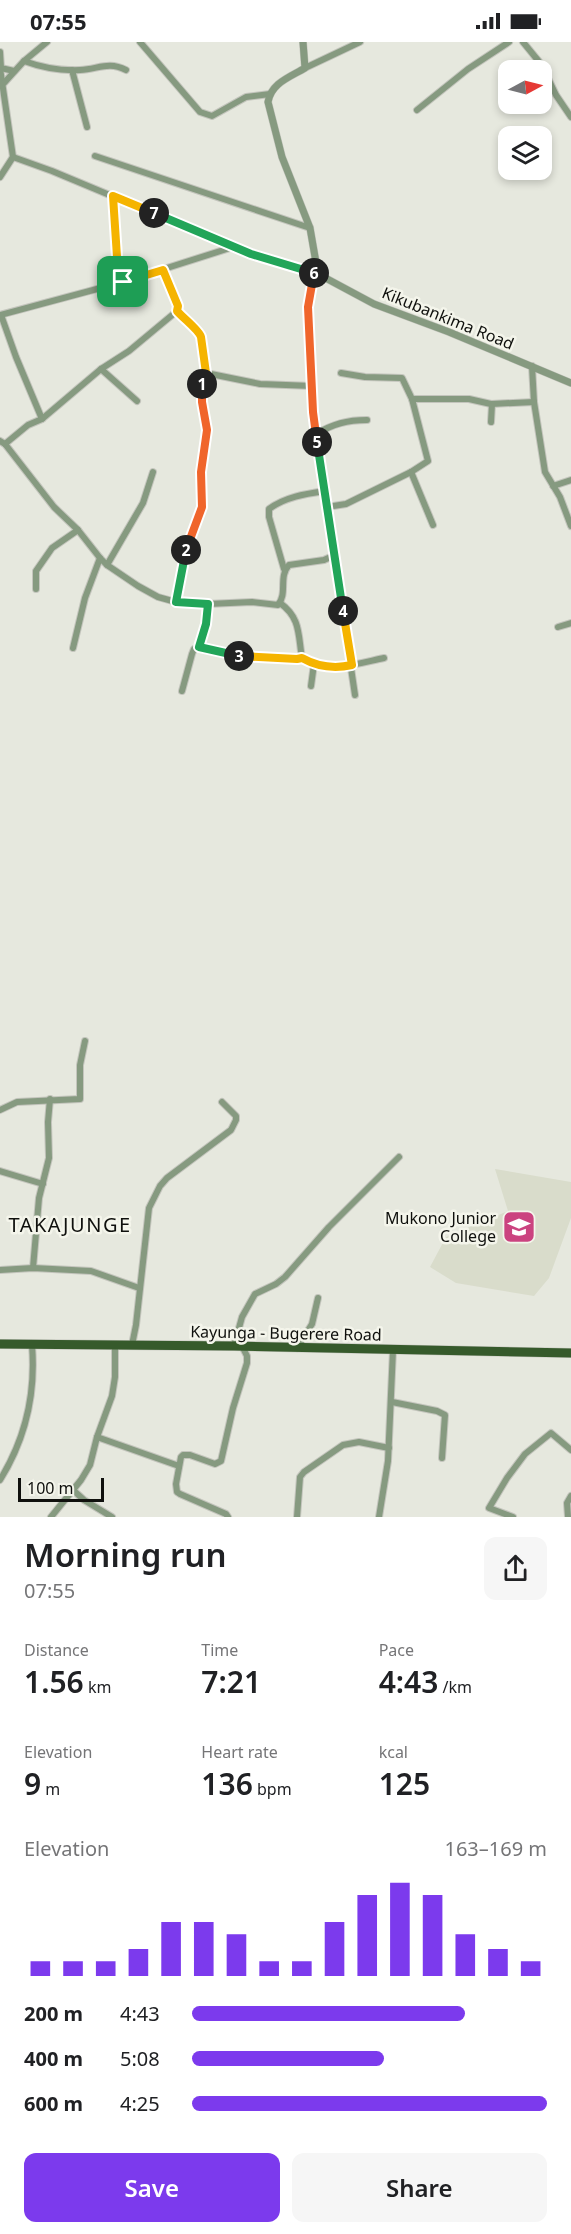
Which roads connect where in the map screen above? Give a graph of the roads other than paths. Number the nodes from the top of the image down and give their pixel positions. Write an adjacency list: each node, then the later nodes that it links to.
1 (47, 42): 8 (street)
2 (140, 42): 15 (street)
3 (303, 42): 10 (street)
4 (360, 42): 10 (street)
5 (509, 42): 16 (street)
6 (523, 42): 17 (street)
7 (0, 52): 9 (street)
8 (24, 62): 11 (street); 12 (street)
9 (1, 68): 11 (street); 14 (street)
10 (305, 68): 15 (street)
11 (14, 70): 14 (street)
12 (72, 70): 13 (street); 18 (street)
13 (126, 70)
14 (4, 83): 20 (street)
15 (270, 94): 23 (street)
16 (417, 110)
17 (571, 117)
18 (87, 127)
19 (95, 156): 23 (street)
20 (13, 158): 21 (street); 22 (street)
21 (0, 177)
22 (113, 196): 24 (street); 27 (street)
23 (310, 228): 26 (street)
24 (233, 247): 25 (street); 26 (street)
25 (163, 270): 27 (street); 28 (street)
26 (316, 273): 30 (street, Kikubankima Road); 35 (street)
27 (123, 282): 29 (street)
28 (177, 311): 31 (street); 32 (street)
29 (1, 315): 40 (street)
30 (532, 366): 34 (street, Kikubankima Road); 38 (street)
31 (101, 369): 37 (street); 40 (street)
32 (206, 373): 35 (street); 59 (street)
33 (341, 374): 36 (street)
34 (571, 383)
35 (312, 386): 43 (street)
36 (412, 399): 39 (street); 46 (street)
37 (137, 401)
38 (534, 402): 39 (street); 48 (street)
39 (492, 404): 42 (street)
40 (42, 419): 44 (street)
41 (367, 420): 43 (street)
42 (491, 422)
43 (316, 434): 49 (street)
44 (3, 443): 53 (street)
45 (153, 472): 56 (street)
46 (411, 472): 50 (street); 51 (street)
47 (571, 480): 48 (street)
48 (553, 486): 52 (street)
49 (325, 490): 50 (street); 57 (street)
50 (327, 507): 54 (street)
51 (433, 525)
52 (571, 526)
53 (78, 530): 55 (street); 58 (street)
54 (335, 555): 57 (street); 69 (street)
55 (100, 558): 56 (street); 65 (street)
56 (107, 565): 59 (street)
57 (284, 569): 60 (street)
58 (36, 589)
59 (176, 602): 61 (street)
60 (280, 603): 61 (street); 66 (street)
61 (208, 604): 64 (street)
62 (571, 624): 63 (street)
63 (558, 627)
64 (199, 647): 66 (street); 71 (street)
65 (74, 648)
66 (302, 658): 68 (street)
67 (384, 658): 69 (street)
68 (314, 664): 69 (street); 70 (street)
69 (352, 665): 72 (street)
70 (311, 686)
71 (182, 690)
72 (356, 695)
73 (86, 1041): 74 (street)
74 (50, 1100): 76 (street); 79 (street)
75 (222, 1102): 82 (street)
76 (0, 1110)
77 (399, 1157): 88 (street)
78 (0, 1171): 79 (street)
79 (44, 1184): 80 (street)
80 (33, 1268): 81 (street); 82 (street)
81 (0, 1270)
82 (139, 1288): 87 (street)
83 (318, 1298): 89 (street)
84 (0, 1344): 85 (main road, Kayunga - Bugerere Road)
85 (32, 1345): 86 (main road, Kayunga - Bugerere Road); 98 (street)
86 (115, 1345): 87 (main road, Kayunga - Bugerere Road); 93 (street)
87 (132, 1345): 88 (main road, Kayunga - Bugerere Road)
88 (238, 1346): 89 (main road, Kayunga - Bugerere Road); 97 (street)
89 (297, 1347): 90 (main road, Kayunga - Bugerere Road)
90 (393, 1350): 91 (main road, Kayunga - Bugerere Road); 92 (street)
91 (571, 1353)
92 (392, 1402): 94 (street); 96 (street)
93 (97, 1437): 97 (street); 99 (street)
94 (389, 1448): 104 (street); 105 (street)
95 (571, 1450): 106 (street)
96 (442, 1458)
97 (179, 1466): 103 (street)
98 (0, 1480)
99 (73, 1490): 101 (street); 102 (street)
100 (571, 1496): 107 (street)
101 (51, 1517)
102 (112, 1517)
103 (228, 1517)
104 (297, 1517)
105 (379, 1517)
106 (513, 1517)
107 (568, 1517)

